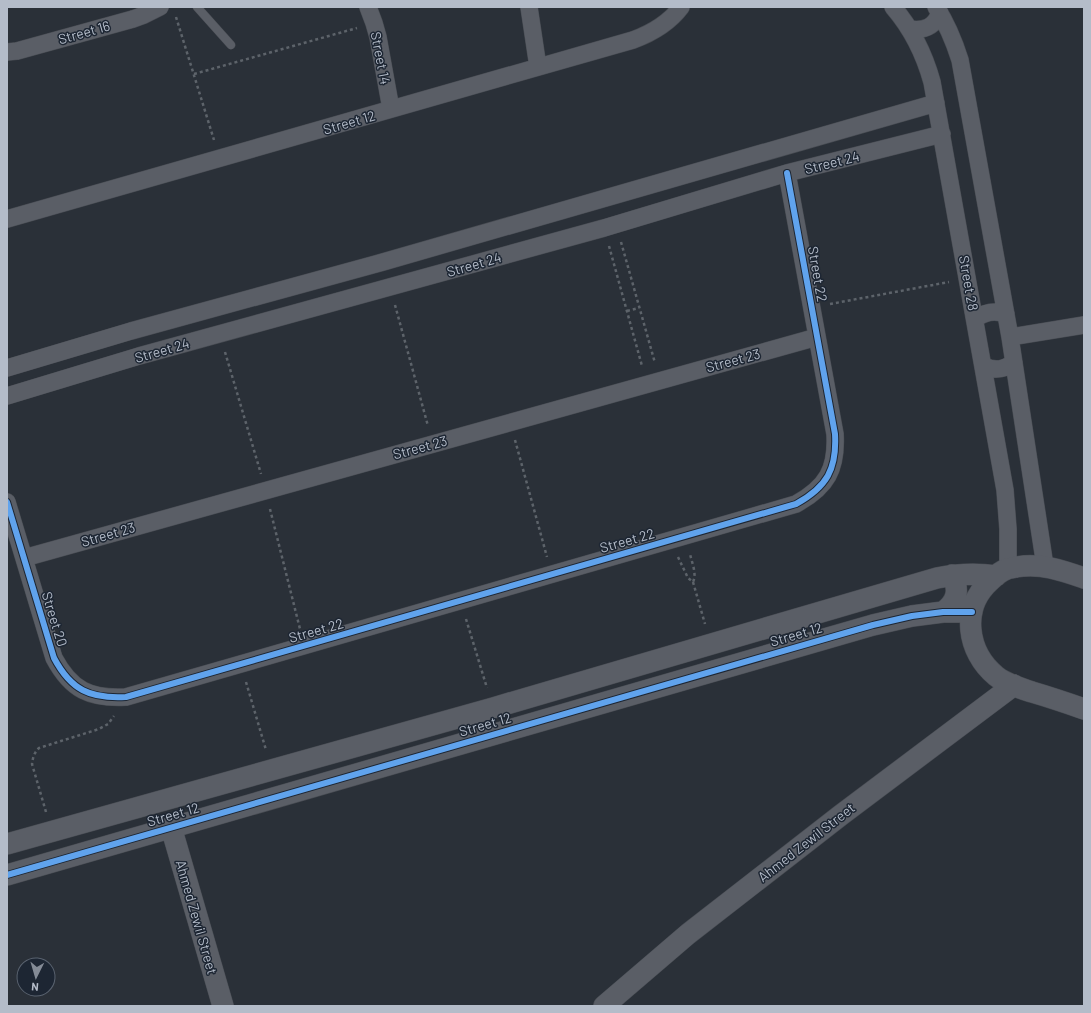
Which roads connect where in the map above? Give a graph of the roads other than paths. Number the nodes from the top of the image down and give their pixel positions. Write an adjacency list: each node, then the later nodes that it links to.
1 (160, 7): 10 (street, Street 16)
2 (197, 7): 9 (lane)
3 (368, 7): 13 (street, Street 14)
4 (529, 7): 11 (street)
5 (682, 7): 11 (street, Street 12)
6 (893, 7): 8 (street, Street 28)
7 (938, 10): 8 (street); 19 (street)
8 (910, 29): 12 (street, Street 28)
9 (231, 45)
10 (7, 52)
11 (538, 67): 13 (street, Street 12)
12 (936, 103): 14 (street, Street 28); 17 (street, Street 24)
13 (391, 110): 16 (street, Street 12)
14 (942, 134): 15 (street, Street 24); 20 (street, Street 28)
15 (787, 173): 18 (street, Street 24); 23 (street, Street 22)
16 (7, 220)
17 (383, 262): 18 (street); 22 (street, Street 24)
18 (390, 287): 25 (street, Street 24)
19 (1006, 314): 20 (street); 24 (street)
20 (975, 319): 27 (street, Street 28)
21 (1084, 325): 24 (street)
22 (131, 331): 25 (street); 28 (street, Street 24)
23 (817, 337): 31 (street, Street 23); 39 (street, Street 22)
24 (1010, 337): 26 (street)
25 (139, 356): 29 (street, Street 24)
26 (1014, 362): 27 (street); 32 (street)
27 (984, 366): 33 (street, Street 28)
28 (7, 368)
29 (7, 396)
30 (7, 502): 31 (street, Street 20)
31 (24, 558): 39 (street, Street 20)
32 (1045, 566): 33 (street, Street 12); 35 (street, Street 12)
33 (1002, 572): 34 (street, Street 12); 37 (street)
34 (952, 575): 36 (street); 42 (street, Street 12)
35 (1084, 578)
36 (943, 612): 37 (street, Street 12); 41 (street, Street 12)
37 (972, 612): 38 (street)
38 (1014, 686): 40 (street); 45 (street, Ahmed Zewil Street)
39 (126, 697)
40 (1084, 709)
41 (172, 828): 43 (street, Street 12); 44 (street, Ahmed Zewil Street)
42 (7, 844)
43 (7, 875)
44 (222, 1006)
45 (604, 1006)

